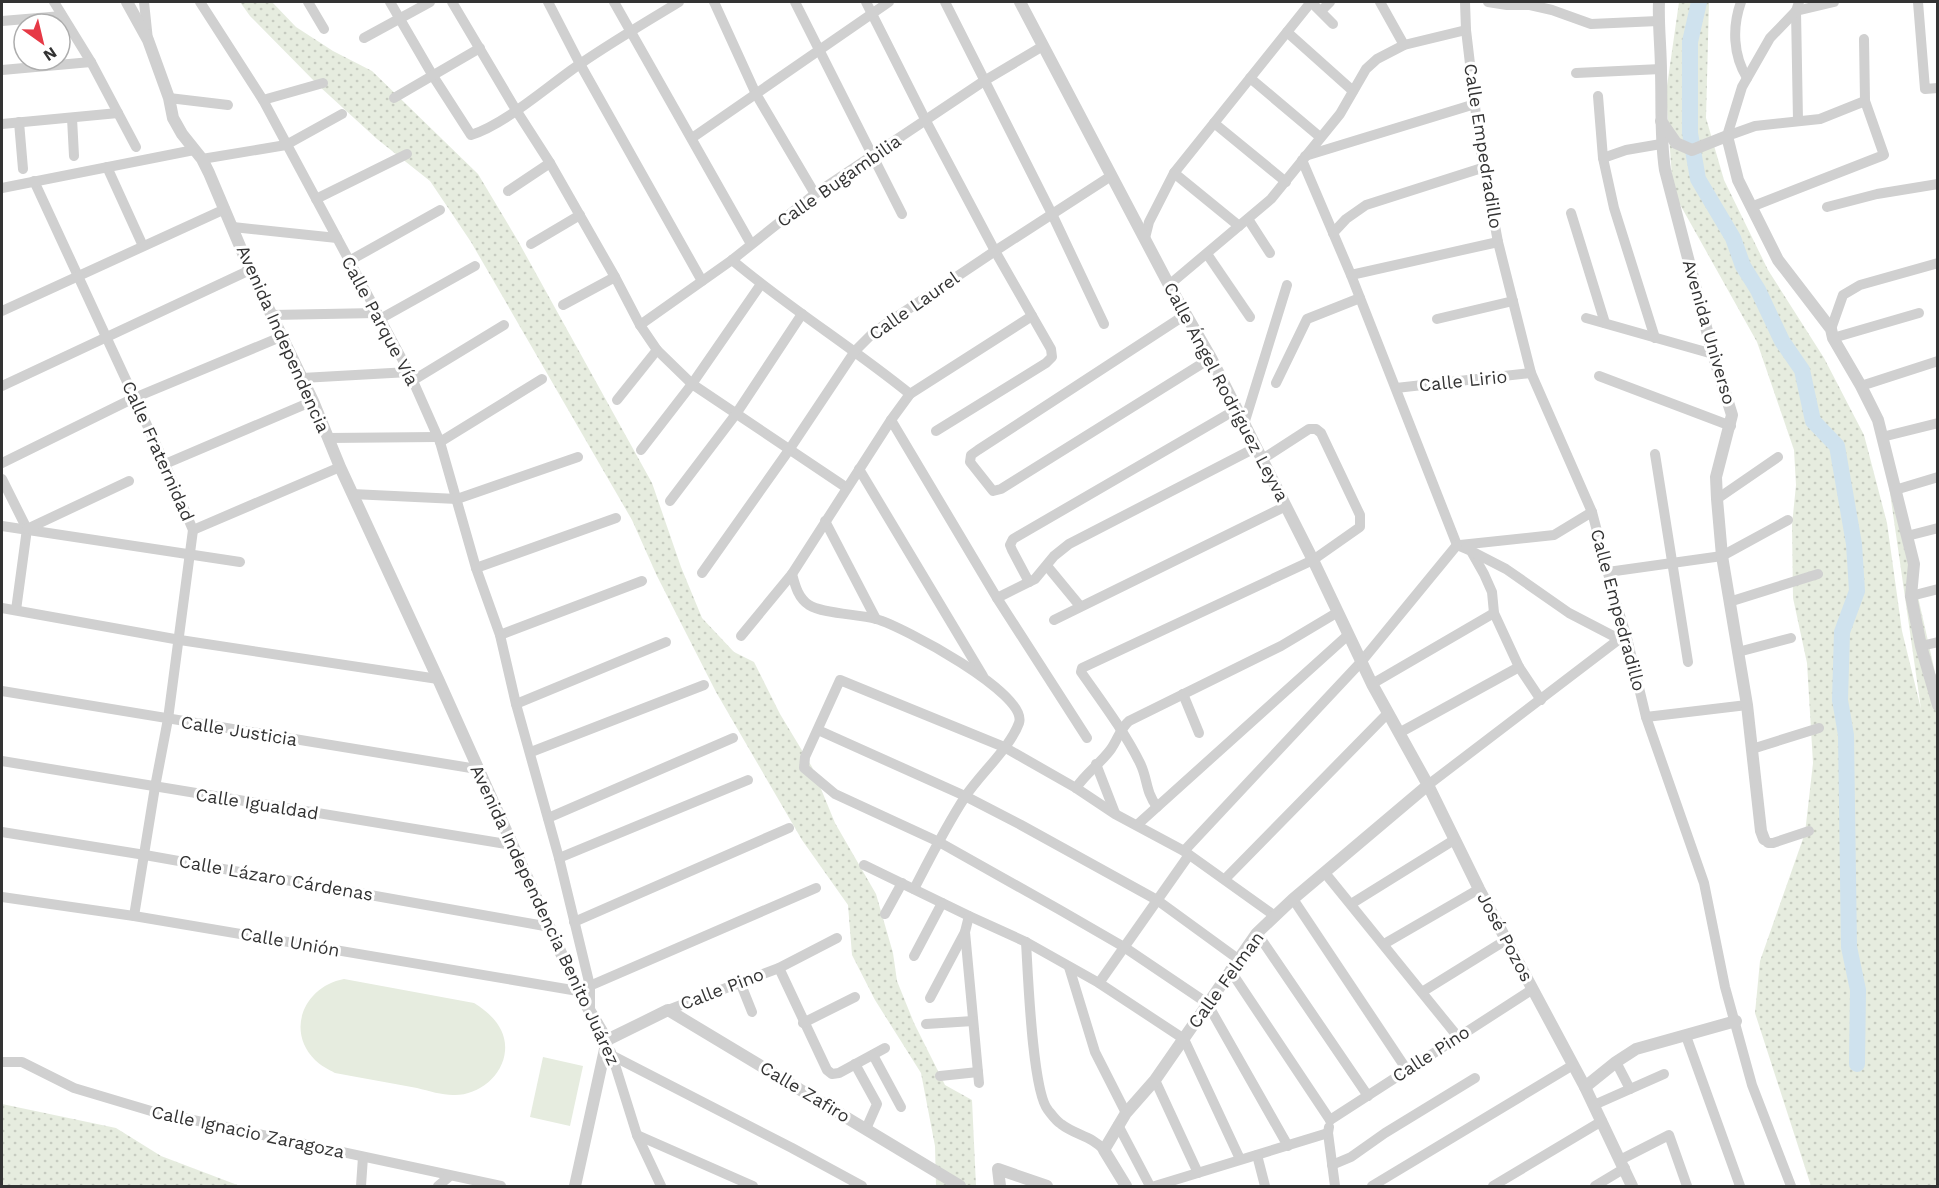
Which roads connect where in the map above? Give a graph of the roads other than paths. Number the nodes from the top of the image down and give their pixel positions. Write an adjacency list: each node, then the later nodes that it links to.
1 (127, 2): 39 (street, Avenida Independencia)
2 (144, 2): 39 (street)
3 (200, 2): 60 (street, Calle Parque Vía)
4 (308, 2): 32 (street)
5 (390, 2): 29 (street)
6 (430, 2): 29 (street)
7 (452, 2): 42 (street)
8 (548, 2): 45 (street)
9 (614, 2): 34 (street)
10 (679, 2): 34 (street)
11 (714, 2): 56 (street)
12 (795, 2): 43 (street)
13 (866, 2): 28 (street)
14 (888, 2): 28 (street)
15 (945, 2): 52 (street)
16 (1020, 2): 41 (street, Calle Ángel Rodríguez Leyva)
17 (1311, 2): 27 (street); 36 (street)
18 (1330, 2): 27 (street)
19 (1380, 2): 40 (street)
20 (1465, 2): 33 (street, Calle Empedradillo)
21 (1488, 2): 30 (street)
22 (1659, 2): 30 (street, Avenida Universo)
23 (1741, 2): 51 (street)
24 (1834, 2): 26 (street)
25 (1918, 2): 54 (street)
26 (1798, 6): 51 (street); 70 (street)
27 (1320, 11): 31 (street)
28 (872, 13): 43 (street); 68 (street)
29 (399, 19): 37 (street); 49 (street)
30 (1658, 21): 46 (street, Avenida Universo)
31 (1333, 24)
32 (324, 29)
33 (1466, 30): 40 (street); 62 (street, Calle Empedradillo)
34 (633, 31): 45 (street); 76 (street)
35 (72, 32): 44 (street)
36 (1287, 32): 50 (street); 55 (street)
37 (364, 38)
38 (1864, 39): 61 (street)
39 (148, 40): 58 (street, Avenida Independencia)
40 (1404, 45): 55 (street)
41 (1043, 46): 52 (street, Calle Bugambilia); 91 (street, Calle Ángel Rodríguez Leyva)
42 (480, 48): 49 (street); 64 (street)
43 (819, 50): 56 (street); 83 (street)
44 (91, 62): 47 (street); 65 (street)
45 (580, 64): 64 (street); 127 (street)
46 (1661, 69): 48 (street); 69 (street, Avenida Universo)
47 (2, 70)
48 (1576, 73)
49 (433, 76): 59 (street); 64 (street)
50 (1250, 78): 73 (street); 75 (street)
51 (1747, 78): 74 (street)
52 (984, 81): 68 (street, Calle Bugambilia); 105 (street)
53 (323, 83): 60 (street)
54 (1938, 88)
55 (1353, 91): 75 (street)
56 (756, 94): 76 (street); 97 (street)
57 (1598, 96): 85 (street)
58 (169, 98): 63 (street); 81 (street, Avenida Independencia)
59 (394, 98)
60 (263, 100): 78 (street, Calle Parque Vía)
61 (1865, 101): 70 (street); 99 (street)
62 (1475, 104): 84 (street); 88 (street, Calle Empedradillo)
63 (228, 105)
64 (516, 110): 86 (street)
65 (118, 113): 67 (street); 79 (street)
66 (342, 114): 78 (street)
67 (72, 118): 71 (street); 82 (street)
68 (926, 121): 83 (street, Calle Bugambilia); 116 (street)
69 (1661, 121): 74 (street); 77 (street, Avenida Universo)
70 (1798, 121): 74 (street)
71 (20, 122): 72 (street); 89 (street)
72 (2, 123)
73 (1214, 123): 90 (street); 93 (street)
74 (1727, 136): 99 (street)
75 (1320, 137): 84 (street)
76 (692, 138): 114 (street)
77 (1661, 144): 85 (street); 154 (street, Avenida Universo)
78 (286, 145): 81 (street); 98 (street, Calle Parque Vía)
79 (136, 147)
80 (407, 154): 98 (street)
81 (198, 155): 87 (street); 101 (street, Avenida Independencia)
82 (74, 156)
83 (872, 157): 97 (street, Calle Bugambilia); 104 (street)
84 (1303, 158): 93 (street); 109 (street)
85 (1603, 158): 151 (street)
86 (550, 163): 96 (street); 106 (street)
87 (107, 167): 92 (street); 115 (street)
88 (1485, 167): 109 (street); 112 (street, Calle Empedradillo)
89 (23, 169)
90 (1174, 174): 107 (street); 111 (street)
91 (1112, 176): 105 (street, Calle Laurel); 111 (street, Calle Ángel Rodríguez Leyva)
92 (34, 181): 95 (street); 125 (street, Calle Fraternidad)
93 (1286, 182): 107 (street)
94 (1938, 184): 100 (street)
95 (2, 188)
96 (508, 191)
97 (815, 194): 114 (street, Calle Bugambilia)
98 (316, 199): 110 (street, Calle Parque Vía)
99 (1751, 207): 148 (street)
100 (1827, 207)
101 (225, 209): 108 (street, Avenida Independencia); 115 (street)
102 (440, 210): 120 (street)
103 (1571, 213): 144 (street)
104 (902, 214)
105 (1052, 214): 116 (street, Calle Laurel); 145 (street)
106 (580, 215): 113 (street); 126 (street)
107 (1244, 223): 117 (street); 118 (street)
108 (233, 227): 110 (street); 123 (street, Avenida Independencia)
109 (1333, 232): 124 (street)
110 (337, 238): 120 (street, Calle Parque Vía)
111 (1145, 238): 129 (street, Calle Ángel Rodríguez Leyva)
112 (1498, 242): 124 (street); 132 (street, Calle Empedradillo)
113 (531, 244)
114 (751, 244): 119 (street, Calle Bugambilia)
115 (143, 246): 125 (street)
116 (995, 251): 140 (street); 153 (street, Calle Laurel)
117 (1270, 253)
118 (1207, 254): 129 (street); 141 (street)
119 (732, 260): 127 (street, Calle Bugambilia); 128 (street)
120 (349, 261): 139 (street, Calle Parque Vía)
121 (1938, 263): 148 (street)
122 (475, 266): 139 (street)
123 (250, 270): 137 (street, Avenida Independencia); 150 (street)
124 (1352, 275): 131 (street)
125 (78, 276): 134 (street); 150 (street, Calle Fraternidad)
126 (615, 277): 133 (street); 147 (street)
127 (702, 281): 147 (street, Calle Bugambilia)
128 (760, 284): 136 (street); 163 (street)
129 (1169, 285): 138 (street, Calle Ángel Rodríguez Leyva)
130 (1287, 285): 175 (street)
131 (1360, 298): 162 (street); 166 (street)
132 (1514, 301): 143 (street); 157 (street, Calle Empedradillo)
133 (563, 305)
134 (2, 311)
135 (1919, 313): 148 (street)
136 (802, 314): 153 (street); 172 (street)
137 (272, 315): 139 (street); 149 (street, Avenida Independencia)
138 (1185, 315): 155 (street, Calle Ángel Rodríguez Leyva); 155 (street)
139 (378, 316): 159 (street, Calle Parque Vía)
140 (1032, 316): 167 (street); 177 (street)
141 (1250, 317)
142 (1586, 318): 144 (street)
143 (1437, 319)
144 (1605, 323): 151 (street)
145 (1104, 324)
146 (504, 325): 159 (street)
147 (640, 325): 152 (street)
148 (1832, 334): 165 (street)
149 (283, 336): 160 (street, Avenida Independencia); 168 (street)
150 (106, 337): 164 (street); 168 (street, Calle Fraternidad)
151 (1655, 339): 154 (street)
152 (657, 350): 163 (street); 169 (street)
153 (855, 351): 167 (street); 183 (street, Calle Laurel)
154 (1713, 354): 176 (street, Avenida Universo)
155 (1211, 358): 171 (street, Calle Ángel Rodríguez Leyva)
156 (1938, 361): 165 (street)
157 (1531, 373): 166 (street, Calle Lirio); 202 (street, Calle Empedradillo)
158 (1599, 376): 176 (street)
159 (411, 377): 160 (street); 180 (street, Calle Parque Vía)
160 (302, 378): 170 (street, Avenida Independencia)
161 (542, 380): 180 (street)
162 (1276, 383)
163 (692, 384): 172 (street); 182 (street)
164 (2, 386)
165 (1861, 386): 178 (street)
166 (1396, 388): 211 (street)
167 (910, 394): 173 (street)
168 (134, 398): 188 (street); 189 (street, Calle Fraternidad)
169 (617, 400)
170 (313, 401): 179 (street, Avenida Independencia); 189 (street)
171 (1237, 409): 175 (street, Calle Ángel Rodríguez Leyva); 225 (street)
172 (736, 414): 183 (street); 200 (street)
173 (891, 420): 191 (street); 228 (street)
174 (1938, 423): 178 (street)
175 (1244, 424): 181 (street, Calle Ángel Rodríguez Leyva)
176 (1731, 426): 199 (street, Avenida Universo)
177 (936, 431)
178 (1882, 437): 196 (street)
179 (328, 438): 180 (street); 190 (street, Avenida Independencia)
180 (439, 440): 198 (street, Calle Parque Vía)
181 (1255, 448): 187 (street, Calle Ángel Rodríguez Leyva); 218 (street)
182 (641, 450)
183 (789, 450): 195 (street); 221 (street, Calle Laurel)
184 (1655, 454): 217 (street)
185 (578, 457): 198 (street)
186 (1778, 457): 199 (street)
187 (1261, 460): 201 (street, Calle Ángel Rodríguez Leyva); 215 (street)
188 (2, 463)
189 (165, 464): 209 (street, Calle Fraternidad)
190 (340, 467): 197 (street, Avenida Independencia); 209 (street)
191 (859, 469): 195 (street); 251 (street)
192 (1938, 477): 196 (street)
193 (2, 479): 208 (street)
194 (129, 481): 208 (street)
195 (847, 488): 205 (street)
196 (1895, 490): 210 (street)
197 (352, 494): 198 (street); 250 (street, Avenida Independencia)
198 (457, 499): 219 (street, Calle Parque Vía)
199 (1717, 499): 214 (street, Avenida Universo)
200 (670, 501)
201 (1286, 506): 215 (street, Calle Ángel Rodríguez Leyva); 230 (street)
202 (1592, 512): 211 (street); 220 (street, Calle Empedradillo)
203 (616, 518): 219 (street)
204 (1788, 520): 214 (street)
205 (825, 521): 222 (street); 235 (street)
206 (2, 526): 208 (street)
207 (1938, 528): 210 (street)
208 (27, 529): 213 (street); 232 (street)
209 (193, 530): 213 (street, Calle Fraternidad)
210 (1907, 536): 227 (street)
211 (1456, 545): 212 (street); 247 (street)
212 (1471, 551): 234 (street); 240 (street)
213 (191, 555): 216 (street); 242 (street, Calle Fraternidad)
214 (1722, 556): 217 (street); 229 (street, Avenida Universo)
215 (1313, 560): 233 (street, Calle Ángel Rodríguez Leyva); 264 (street)
216 (240, 562)
217 (1672, 562): 220 (street); 248 (street)
218 (1047, 566): 225 (street); 230 (street)
219 (476, 568): 237 (street, Calle Parque Vía)
220 (1608, 572): 240 (street, Calle Empedradillo)
221 (702, 573)
222 (792, 574): 235 (street); 239 (street)
223 (1818, 574): 229 (street)
224 (642, 581): 237 (street)
225 (1029, 582): 228 (street)
226 (1938, 589): 227 (street)
227 (1911, 596): 245 (street)
228 (997, 598): 269 (street)
229 (1729, 602): 246 (street, Avenida Universo)
230 (1080, 606): 236 (street)
231 (2, 608): 232 (street)
232 (16, 610): 242 (street)
233 (1338, 612): 238 (street, Calle Ángel Rodríguez Leyva); 255 (street)
234 (1494, 613): 249 (street); 252 (street)
235 (876, 619): 251 (street)
236 (1053, 620)
237 (500, 635): 257 (street, Calle Parque Vía)
238 (1348, 635): 247 (street, Calle Ángel Rodríguez Leyva); 281 (street)
239 (741, 636)
240 (1622, 637): 256 (street); 261 (street, Calle Empedradillo)
241 (1791, 638): 246 (street)
242 (180, 640): 250 (street); 262 (street, Calle Fraternidad)
243 (666, 642): 257 (street)
244 (1938, 642): 245 (street)
245 (1921, 646): 259 (street)
246 (1738, 652): 258 (street, Avenida Universo)
247 (1361, 662): 252 (street, Calle Ángel Rodríguez Leyva); 292 (street)
248 (1688, 662)
249 (1519, 667): 256 (street); 267 (street)
250 (438, 679): 275 (street, Avenida Independencia Benito Juárez)
251 (984, 679): 270 (street)
252 (1372, 684): 260 (street, Calle Ángel Rodríguez Leyva)
253 (704, 685): 272 (street)
254 (2, 691): 262 (street, Calle Justicia)
255 (1182, 694): 264 (street); 266 (street)
256 (1541, 700): 277 (street)
257 (516, 704): 272 (street, Calle Parque Vía)
258 (1747, 705): 261 (street); 271 (street, Avenida Universo)
259 (1938, 705)
260 (1388, 713): 267 (street, Calle Ángel Rodríguez Leyva); 297 (street)
261 (1646, 717): 337 (street, Calle Empedradillo)
262 (168, 719): 275 (street, Calle Justicia); 278 (street, Calle Fraternidad)
263 (1819, 728): 271 (street)
264 (1121, 729): 274 (street); 281 (street)
265 (818, 730): 270 (street); 280 (street); 290 (street)
266 (1200, 733)
267 (1399, 733): 277 (street, Calle Ángel Rodríguez Leyva)
268 (733, 738): 283 (street)
269 (1087, 738)
270 (1004, 747): 279 (street); 280 (street)
271 (1752, 749): 288 (street, Avenida Universo)
272 (531, 752): 283 (street, Calle Parque Vía)
273 (2, 761): 278 (street, Calle Igualdad)
274 (1096, 764): 279 (street); 282 (street)
275 (477, 769): 291 (street, Avenida Independencia Benito Juárez)
276 (748, 780): 294 (street)
277 (1428, 784): 289 (street, José Pozos); 296 (street, Calle Felman)
278 (155, 787): 291 (street, Calle Igualdad); 293 (street, Calle Fraternidad)
279 (1076, 788): 282 (street)
280 (965, 796): 290 (street); 304 (street)
281 (1156, 807): 284 (street)
282 (1115, 813): 284 (street)
283 (548, 818): 294 (street, Calle Parque Vía)
284 (1137, 825): 292 (street)
285 (789, 828): 311 (street)
286 (1809, 831): 288 (street)
287 (2, 832): 293 (street, Calle Lázaro Cárdenas)
288 (1764, 839)
289 (1454, 840): 300 (street, José Pozos); 306 (street)
290 (939, 842): 301 (street); 319 (street)
291 (512, 845): 312 (street, Avenida Independencia Benito Juárez)
292 (1187, 853): 297 (street); 304 (street)
293 (145, 855): 308 (street, Calle Fraternidad); 312 (street, Calle Lázaro Cárdenas)
294 (559, 858): 311 (street, Calle Parque Vía)
295 (864, 865): 298 (street)
296 (1325, 873): 303 (street, Calle Felman); 306 (street)
297 (1225, 879): 310 (street)
298 (902, 884): 301 (street); 307 (street)
299 (816, 888): 326 (street)
300 (1479, 889): 316 (street, José Pozos); 318 (street)
301 (914, 890): 305 (street)
302 (2, 897): 308 (street, Calle Unión)
303 (1293, 899): 310 (street, Calle Felman); 351 (street)
304 (1157, 900): 319 (street); 321 (street)
305 (942, 903): 309 (street); 320 (street)
306 (1352, 903): 318 (street)
307 (885, 914)
308 (134, 916): 328 (street, Calle Unión)
309 (969, 916): 313 (street); 317 (street)
310 (1275, 916): 314 (street, Calle Felman)
311 (574, 922): 326 (street, Calle Parque Vía)
312 (550, 927): 328 (street, Avenida Independencia Benito Juárez)
313 (965, 932): 331 (street); 336 (street)
314 (1257, 933): 321 (street, Calle Felman); 358 (street)
315 (837, 938): 323 (street, Calle Pino)
316 (1506, 940): 327 (street, José Pozos); 329 (street)
317 (1026, 942): 322 (street); 369 (street)
318 (1384, 944): 329 (street)
319 (1124, 947): 325 (street); 332 (street)
320 (914, 956)
321 (1234, 965): 332 (street, Calle Felman); 362 (street)
322 (1069, 967): 325 (street); 361 (street)
323 (779, 968): 324 (street, Calle Pino); 338 (street)
324 (740, 982): 334 (street, Calle Pino); 335 (street)
325 (1099, 983): 342 (street)
326 (590, 986): 328 (street); 333 (street, Calle Parque Vía)
327 (1533, 989): 340 (street, Calle Pino); 350 (street, José Pozos)
328 (578, 991): 333 (street, Avenida Independencia Benito Juárez)
329 (1422, 992): 340 (street)
330 (855, 997): 338 (street)
331 (930, 998)
332 (1207, 1004): 342 (street, Calle Felman); 368 (street)
333 (590, 1010): 343 (street, Avenida Independencia Benito Juárez)
334 (668, 1010): 343 (street, Calle Pino); 365 (street, Calle Zafiro)
335 (752, 1012)
336 (973, 1021): 339 (street); 353 (street)
337 (1736, 1021): 341 (street); 398 (street, Calle Empedradillo)
338 (803, 1023): 349 (street)
339 (926, 1024)
340 (1458, 1036): 351 (street, Calle Pino)
341 (1686, 1036): 348 (street); 397 (street)
342 (1184, 1039): 355 (street, Calle Felman); 372 (street)
343 (607, 1040): 346 (street, Avenida Independencia Benito Juárez); 380 (street)
344 (885, 1048): 345 (street)
345 (873, 1055): 349 (street); 360 (street)
346 (613, 1056): 367 (street, Avenida Independencia Benito Juárez); 383 (street)
347 (2, 1062): 371 (street, Calle Ignacio Zaragoza)
348 (1616, 1062): 356 (street); 357 (street)
349 (855, 1064): 365 (street)
350 (1573, 1065): 356 (street, José Pozos); 392 (street)
351 (1407, 1070): 358 (street, Calle Pino)
352 (1664, 1074): 357 (street)
353 (940, 1076)
354 (1475, 1078): 374 (street)
355 (1155, 1080): 361 (street, Calle Felman); 375 (street)
356 (1585, 1087): 359 (street, José Pozos)
357 (1630, 1089): 359 (street)
358 (1368, 1096): 362 (street, Calle Pino)
359 (1594, 1106): 363 (street, José Pozos)
360 (901, 1107)
361 (1126, 1113): 364 (street, Calle Felman)
362 (1330, 1120): 366 (street)
363 (1602, 1121): 373 (street, José Pozos); 393 (street)
364 (1118, 1125): 369 (street, Calle Felman); 388 (street)
365 (866, 1129): 384 (street, Calle Zafiro)
366 (1328, 1133): 368 (street); 374 (street)
367 (637, 1135): 381 (street, Avenida Independencia Benito Juárez); 382 (street)
368 (1288, 1146): 370 (street)
369 (1104, 1150): 387 (street)
370 (1257, 1155): 372 (street); 390 (street)
371 (363, 1157): 376 (street, Calle Ignacio Zaragoza); 377 (street)
372 (1240, 1159): 375 (street)
373 (1622, 1164): 394 (street); 395 (street, José Pozos); 396 (street)
374 (1332, 1165): 391 (street)
375 (1198, 1173): 389 (street)
376 (450, 1176): 378 (street); 379 (street, Calle Ignacio Zaragoza)
377 (361, 1186)
378 (438, 1186)
379 (501, 1186)
380 (575, 1186)
381 (661, 1186)
382 (753, 1186)
383 (862, 1186)
384 (960, 1186)
385 (1000, 1186): 386 (street)
386 (1040, 1186)
387 (1126, 1186)
388 (1150, 1186)
389 (1155, 1186)
390 (1265, 1186)
391 (1335, 1186)
392 (1372, 1186)
393 (1493, 1186)
394 (1595, 1186)
395 (1632, 1186)
396 (1687, 1186)
397 (1740, 1186)
398 (1791, 1186)

